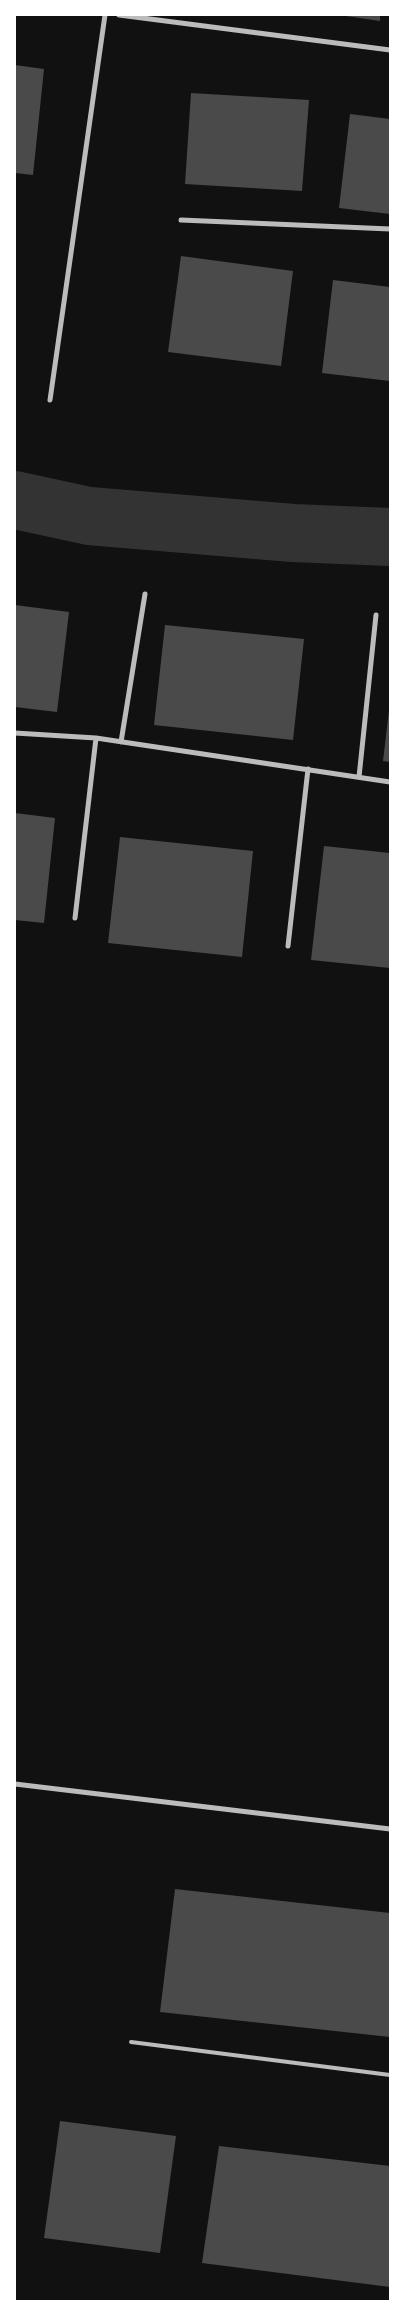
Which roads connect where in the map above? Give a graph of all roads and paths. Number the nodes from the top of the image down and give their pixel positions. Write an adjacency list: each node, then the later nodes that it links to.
1 (105, 15): 6 (street)
2 (119, 15): 3 (street)
3 (390, 50)
4 (180, 220): 5 (street)
5 (390, 230)
6 (50, 400)
7 (145, 594): 11 (street)
8 (376, 615): 13 (street)
9 (15, 733): 10 (street)
10 (96, 738): 11 (street); 15 (street)
11 (121, 742): 12 (street)
12 (308, 769): 13 (street); 16 (street)
13 (359, 777): 14 (street)
14 (390, 782)
15 (75, 918)
16 (288, 946)
17 (15, 1784): 18 (street)
18 (390, 1829)
19 (132, 2042): 20 (lane)
20 (390, 2075)

